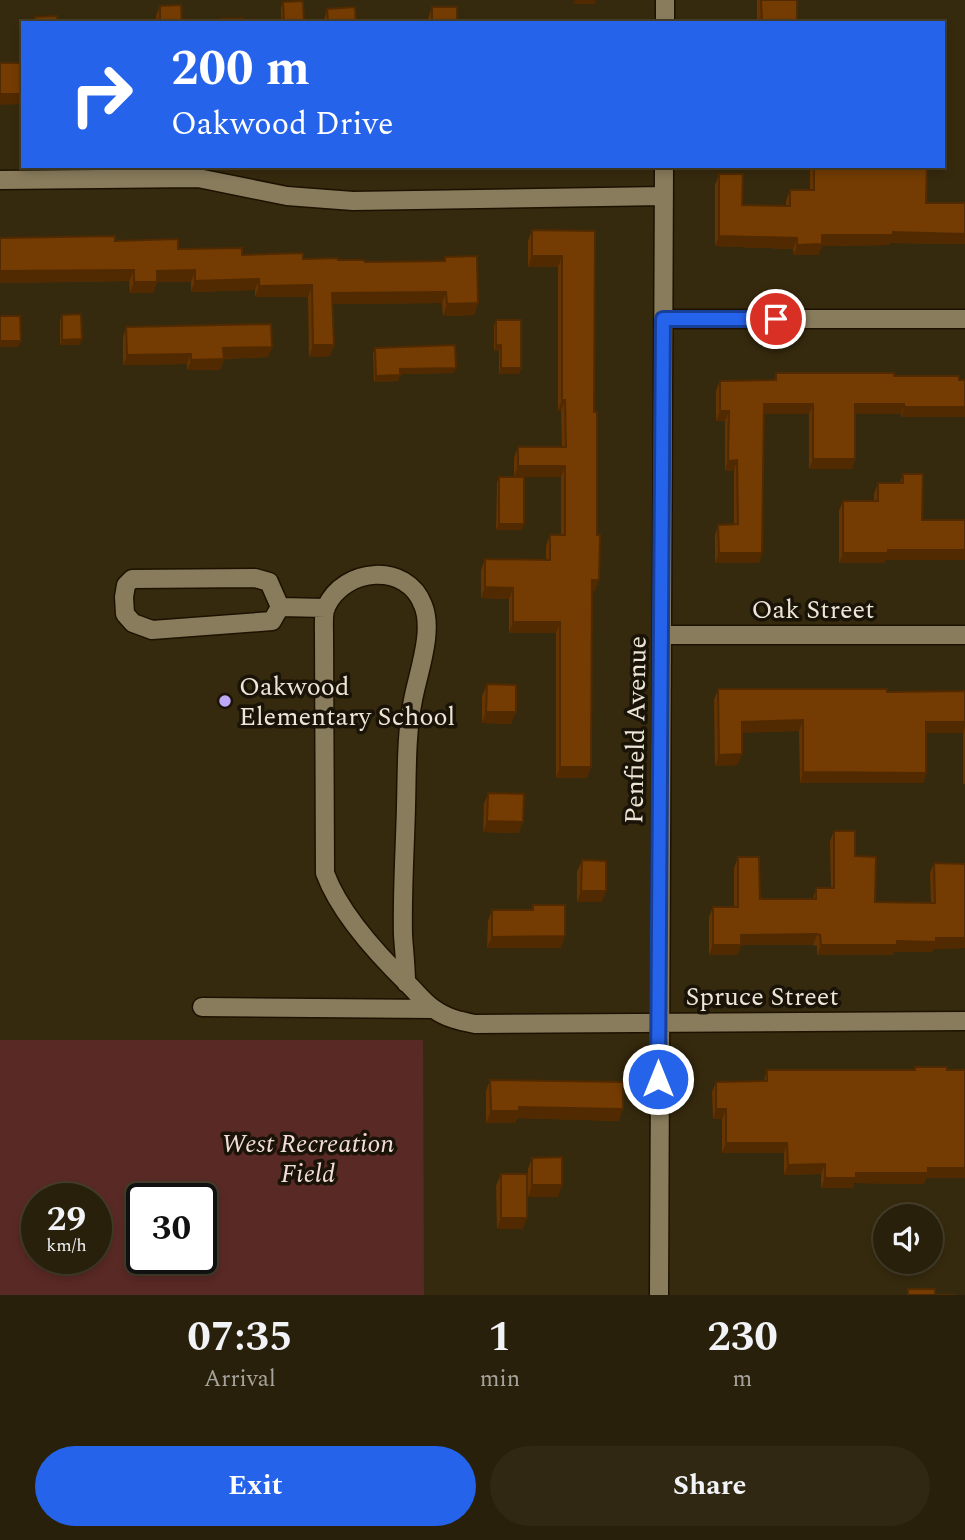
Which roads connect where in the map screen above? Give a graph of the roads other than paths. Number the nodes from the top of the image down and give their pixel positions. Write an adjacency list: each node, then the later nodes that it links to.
1 (665, 0): 2 (street)
2 (665, 21)
3 (664, 168): 5 (street, Penfield Avenue)
4 (0, 180): 5 (street)
5 (664, 196): 7 (street, Penfield Avenue)
6 (965, 318): 7 (street)
7 (663, 319): 10 (street, Penfield Avenue)
8 (280, 607): 8 (street); 9 (street)
9 (326, 608): 12 (street); 12 (street)
10 (662, 635): 11 (street, Oak Street); 16 (street, Penfield Avenue)
11 (965, 635)
12 (406, 983): 14 (street)
13 (202, 1007): 14 (street)
14 (433, 1009): 16 (street, Spruce Street)
15 (965, 1021): 16 (street, Spruce Street)
16 (658, 1022): 17 (street, Penfield Avenue)
17 (659, 1295)

